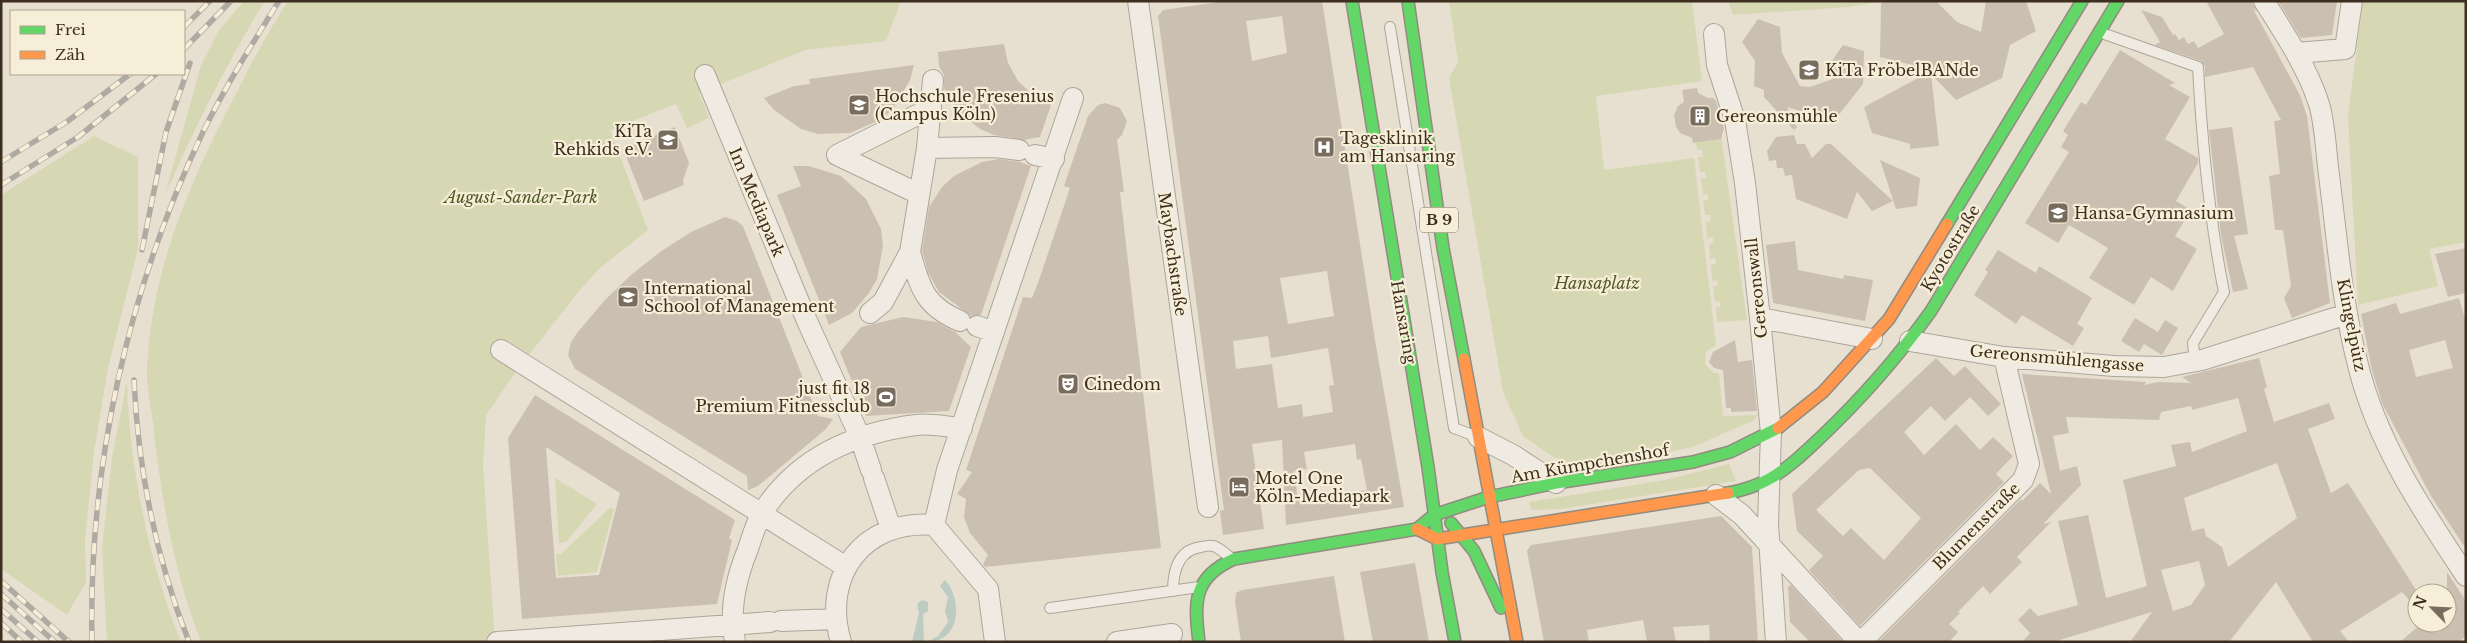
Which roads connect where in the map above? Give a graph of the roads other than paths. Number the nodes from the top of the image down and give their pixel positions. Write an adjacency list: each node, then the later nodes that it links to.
1 (1138, 1): 39 (street, Maybachstraße)
2 (1352, 1): 40 (main road, Hansaring)
3 (1408, 1): 12 (main road, B 9)
4 (2082, 1): 26 (main road, Kyotostraße)
5 (2118, 1): 9 (main road, Kyotostraße)
6 (2264, 1): 11 (street, Klingelpütz)
7 (2352, 1): 11 (street)
8 (1390, 27): 13 (lane)
9 (2099, 32): 27 (main road, Kyotostraße); 30 (lane)
10 (1714, 34): 24 (street, Gereonswall)
11 (2296, 53): 23 (street, Klingelpütz)
12 (1417, 62): 13 (lane); 34 (main road, B 9)
13 (1395, 66): 34 (lane)
14 (705, 75): 33 (street, Im Mediapark)
15 (934, 80): 17 (street)
16 (1074, 98): 19 (street)
17 (931, 108): 18 (street); 20 (street)
18 (927, 148): 19 (street); 20 (street)
19 (1036, 155): 25 (street)
20 (919, 194): 21 (street)
21 (910, 252): 22 (street); 25 (street)
22 (870, 313)
23 (2347, 314): 30 (street, Gereonsmühlengasse); 51 (street, Klingelpütz)
24 (1760, 318): 26 (street); 32 (street, Gereonswall)
25 (977, 327): 31 (street)
26 (1872, 339): 32 (main road, Kyotostraße)
27 (1910, 341): 29 (street, Gereonsmühlengasse); 35 (main road, Kyotostraße)
28 (500, 350): 41 (street)
29 (2004, 357): 30 (street, Gereonsmühlengasse); 66 (street, Blumenstraße)
30 (2195, 361)
31 (962, 428): 33 (street); 42 (street)
32 (1771, 433): 35 (street, Gereonswall); 36 (main road, Am Kümpchenshof)
33 (860, 437): 41 (street); 43 (street, Im Mediapark)
34 (1478, 437): 36 (street); 38 (main road, B 9)
35 (1770, 479): 37 (main road); 48 (street, Gereonswall)
36 (1556, 483): 38 (main road, Am Kümpchenshof)
37 (1716, 495): 45 (main road); 48 (street)
38 (1490, 497): 40 (main road, Am Kümpchenshof); 45 (main road, B 9)
39 (1208, 507)
40 (1439, 513): 44 (main road, Am Kümpchenshof); 45 (main road); 46 (main road, B 9); 47 (main road)
41 (762, 514): 50 (street); 56 (street)
42 (934, 525): 43 (street); 60 (street)
43 (891, 529): 50 (street)
44 (1417, 529): 47 (main road); 49 (main road)
45 (1497, 530): 46 (main road); 64 (main road, B 9)
46 (1464, 535): 47 (main road); 64 (main road, B 9)
47 (1438, 539): 63 (main road)
48 (1769, 546): 65 (street, Gereonswall); 66 (street)
49 (1234, 559): 52 (main road); 53 (lane)
50 (846, 567): 55 (street)
51 (2466, 576)
52 (1200, 587): 53 (lane); 62 (main road)
53 (1173, 591): 54 (lane)
54 (1050, 608)
55 (836, 619): 56 (street); 59 (street)
56 (733, 633): 58 (street)
57 (1172, 634): 61 (street)
58 (497, 642)
59 (841, 642)
60 (995, 642)
61 (1117, 642)
62 (1199, 642)
63 (1455, 642)
64 (1515, 642)
65 (1776, 642)
66 (1860, 642)

